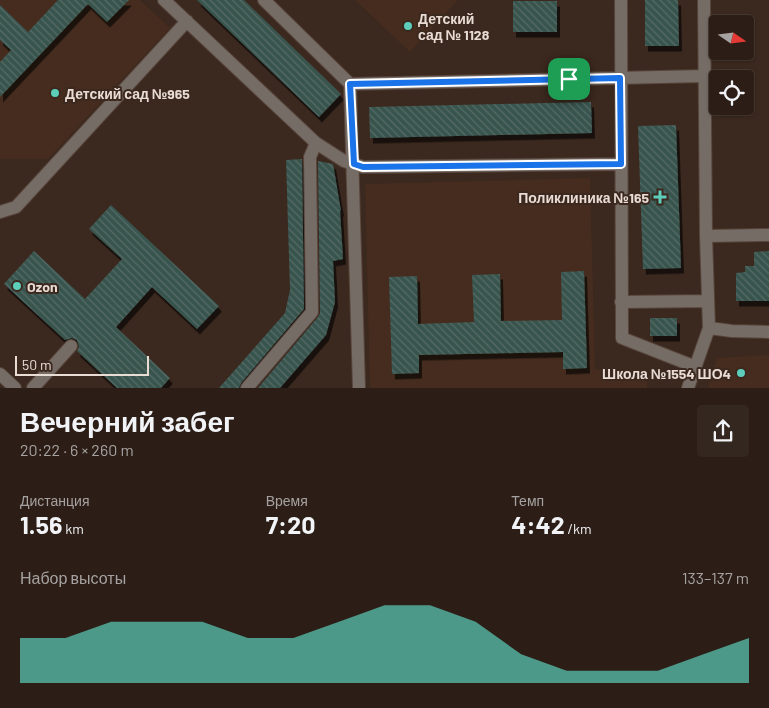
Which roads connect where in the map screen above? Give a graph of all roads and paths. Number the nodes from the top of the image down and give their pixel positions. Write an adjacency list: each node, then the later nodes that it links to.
1 (164, 0): 5 (lane)
2 (264, 0): 8 (lane)
3 (621, 0): 7 (lane)
4 (704, 0): 6 (lane)
5 (187, 21): 9 (lane); 12 (lane)
6 (704, 76): 7 (lane); 14 (lane)
7 (620, 78): 8 (lane); 11 (lane)
8 (350, 84): 10 (lane)
9 (316, 143): 10 (lane); 24 (lane)
10 (354, 164): 11 (lane); 25 (lane)
11 (621, 164): 16 (lane)
12 (0, 212)
13 (769, 235): 14 (lane)
14 (706, 236): 15 (lane)
15 (708, 301): 16 (lane); 17 (lane)
16 (622, 302): 20 (lane)
17 (709, 328): 18 (lane); 20 (lane)
18 (769, 332)
19 (72, 346): 23 (lane)
20 (696, 367): 26 (lane)
21 (0, 374): 22 (lane)
22 (15, 388)
23 (33, 388)
24 (247, 388)
25 (359, 388)
26 (688, 388)

